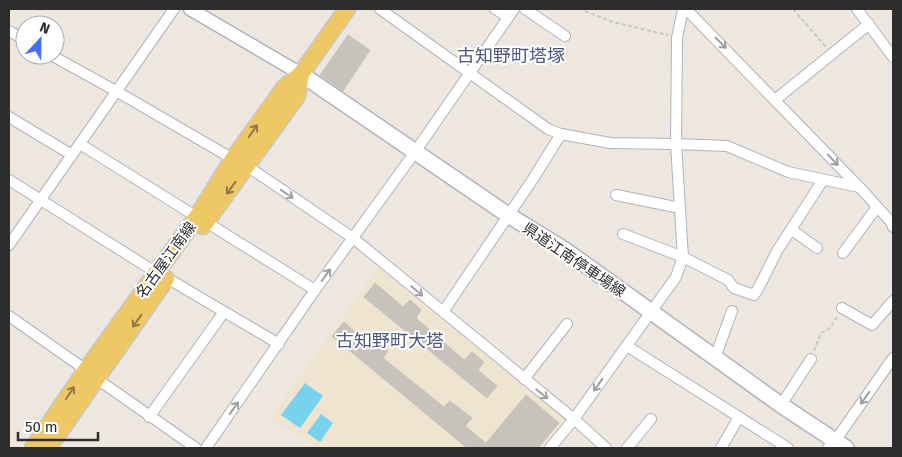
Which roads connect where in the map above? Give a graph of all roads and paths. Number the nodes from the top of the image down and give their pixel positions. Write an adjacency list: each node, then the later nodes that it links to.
1 (174, 9): 20 (street)
2 (190, 9): 19 (street)
3 (347, 9): 19 (main road, 名古屋江南線)
4 (380, 9): 18 (street)
5 (495, 9): 11 (street)
6 (525, 9): 13 (street)
7 (685, 9): 14 (street); 21 (street, one-way to 21)
8 (793, 9): 15 (path)
9 (871, 9): 12 (street)
10 (585, 11): 14 (path)
11 (511, 13): 18 (street)
12 (862, 16): 15 (street); 16 (street)
13 (565, 36)
14 (677, 38): 25 (street)
15 (832, 55): 21 (street)
16 (893, 57)
17 (65, 63): 20 (street)
18 (470, 73): 23 (street); 26 (street)
19 (301, 74): 26 (main road, 県道江南停車場線); 28 (main road, 名古屋江南線)
20 (116, 91): 24 (street); 28 (street)
21 (775, 100): 31 (street, one-way to 31)
22 (9, 117): 27 (street)
23 (561, 134): 25 (street); 36 (street)
24 (80, 144): 27 (street); 37 (street)
25 (676, 144): 30 (street); 35 (street)
26 (415, 152): 36 (main road, 県道江南停車場線); 41 (street)
27 (72, 155): 33 (street)
28 (240, 163): 37 (main road, 名古屋江南線); 41 (street, one-way to 41)
29 (9, 180): 33 (street)
30 (824, 180): 31 (street); 39 (street)
31 (859, 187): 34 (street)
32 (616, 195): 35 (street)
33 (40, 200): 42 (street); 46 (street)
34 (877, 207): 38 (street); 44 (street)
35 (680, 208): 45 (street)
36 (508, 215): 52 (street); 53 (main road, 県道江南停車場線)
37 (201, 220): 46 (main road, 名古屋江南線); 47 (street)
38 (893, 227)
39 (792, 230): 43 (street); 45 (street)
40 (623, 234): 45 (street)
41 (353, 238): 47 (street, one-way to 41); 52 (street, one-way to 52)
42 (9, 245)
43 (817, 248)
44 (842, 253)
45 (683, 258): 53 (street)
46 (162, 276): 51 (street); 61 (main road, 名古屋江南線)
47 (315, 290): 56 (street)
48 (893, 301): 49 (street)
49 (842, 308): 60 (path)
50 (732, 311): 58 (street)
51 (224, 312): 56 (street); 64 (street)
52 (443, 312): 62 (street)
53 (651, 312): 57 (street); 58 (main road, 県道江南停車場線)
54 (9, 316): 61 (street)
55 (567, 324): 62 (street)
56 (279, 344): 73 (street, one-way to 56)
57 (627, 346): 65 (street); 66 (street, one-way to 66)
58 (715, 358): 63 (main road, 県道江南停車場線)
59 (893, 358): 69 (street, one-way to 69)
60 (811, 360): 63 (street)
61 (91, 375): 64 (street); 70 (main road, 名古屋江南線, one-way to 61); 71 (main road, 名古屋江南線)
62 (524, 379): 66 (street, one-way to 66)
63 (781, 405): 69 (main road, 県道江南停車場線)
64 (149, 417): 72 (street)
65 (739, 417): 68 (street); 77 (street)
66 (574, 419): 74 (street); 75 (street)
67 (651, 419): 76 (street)
68 (782, 446)
69 (836, 446)
70 (33, 448)
71 (48, 448)
72 (196, 448)
73 (206, 448)
74 (550, 448)
75 (606, 448)
76 (627, 448)
77 (721, 448)

